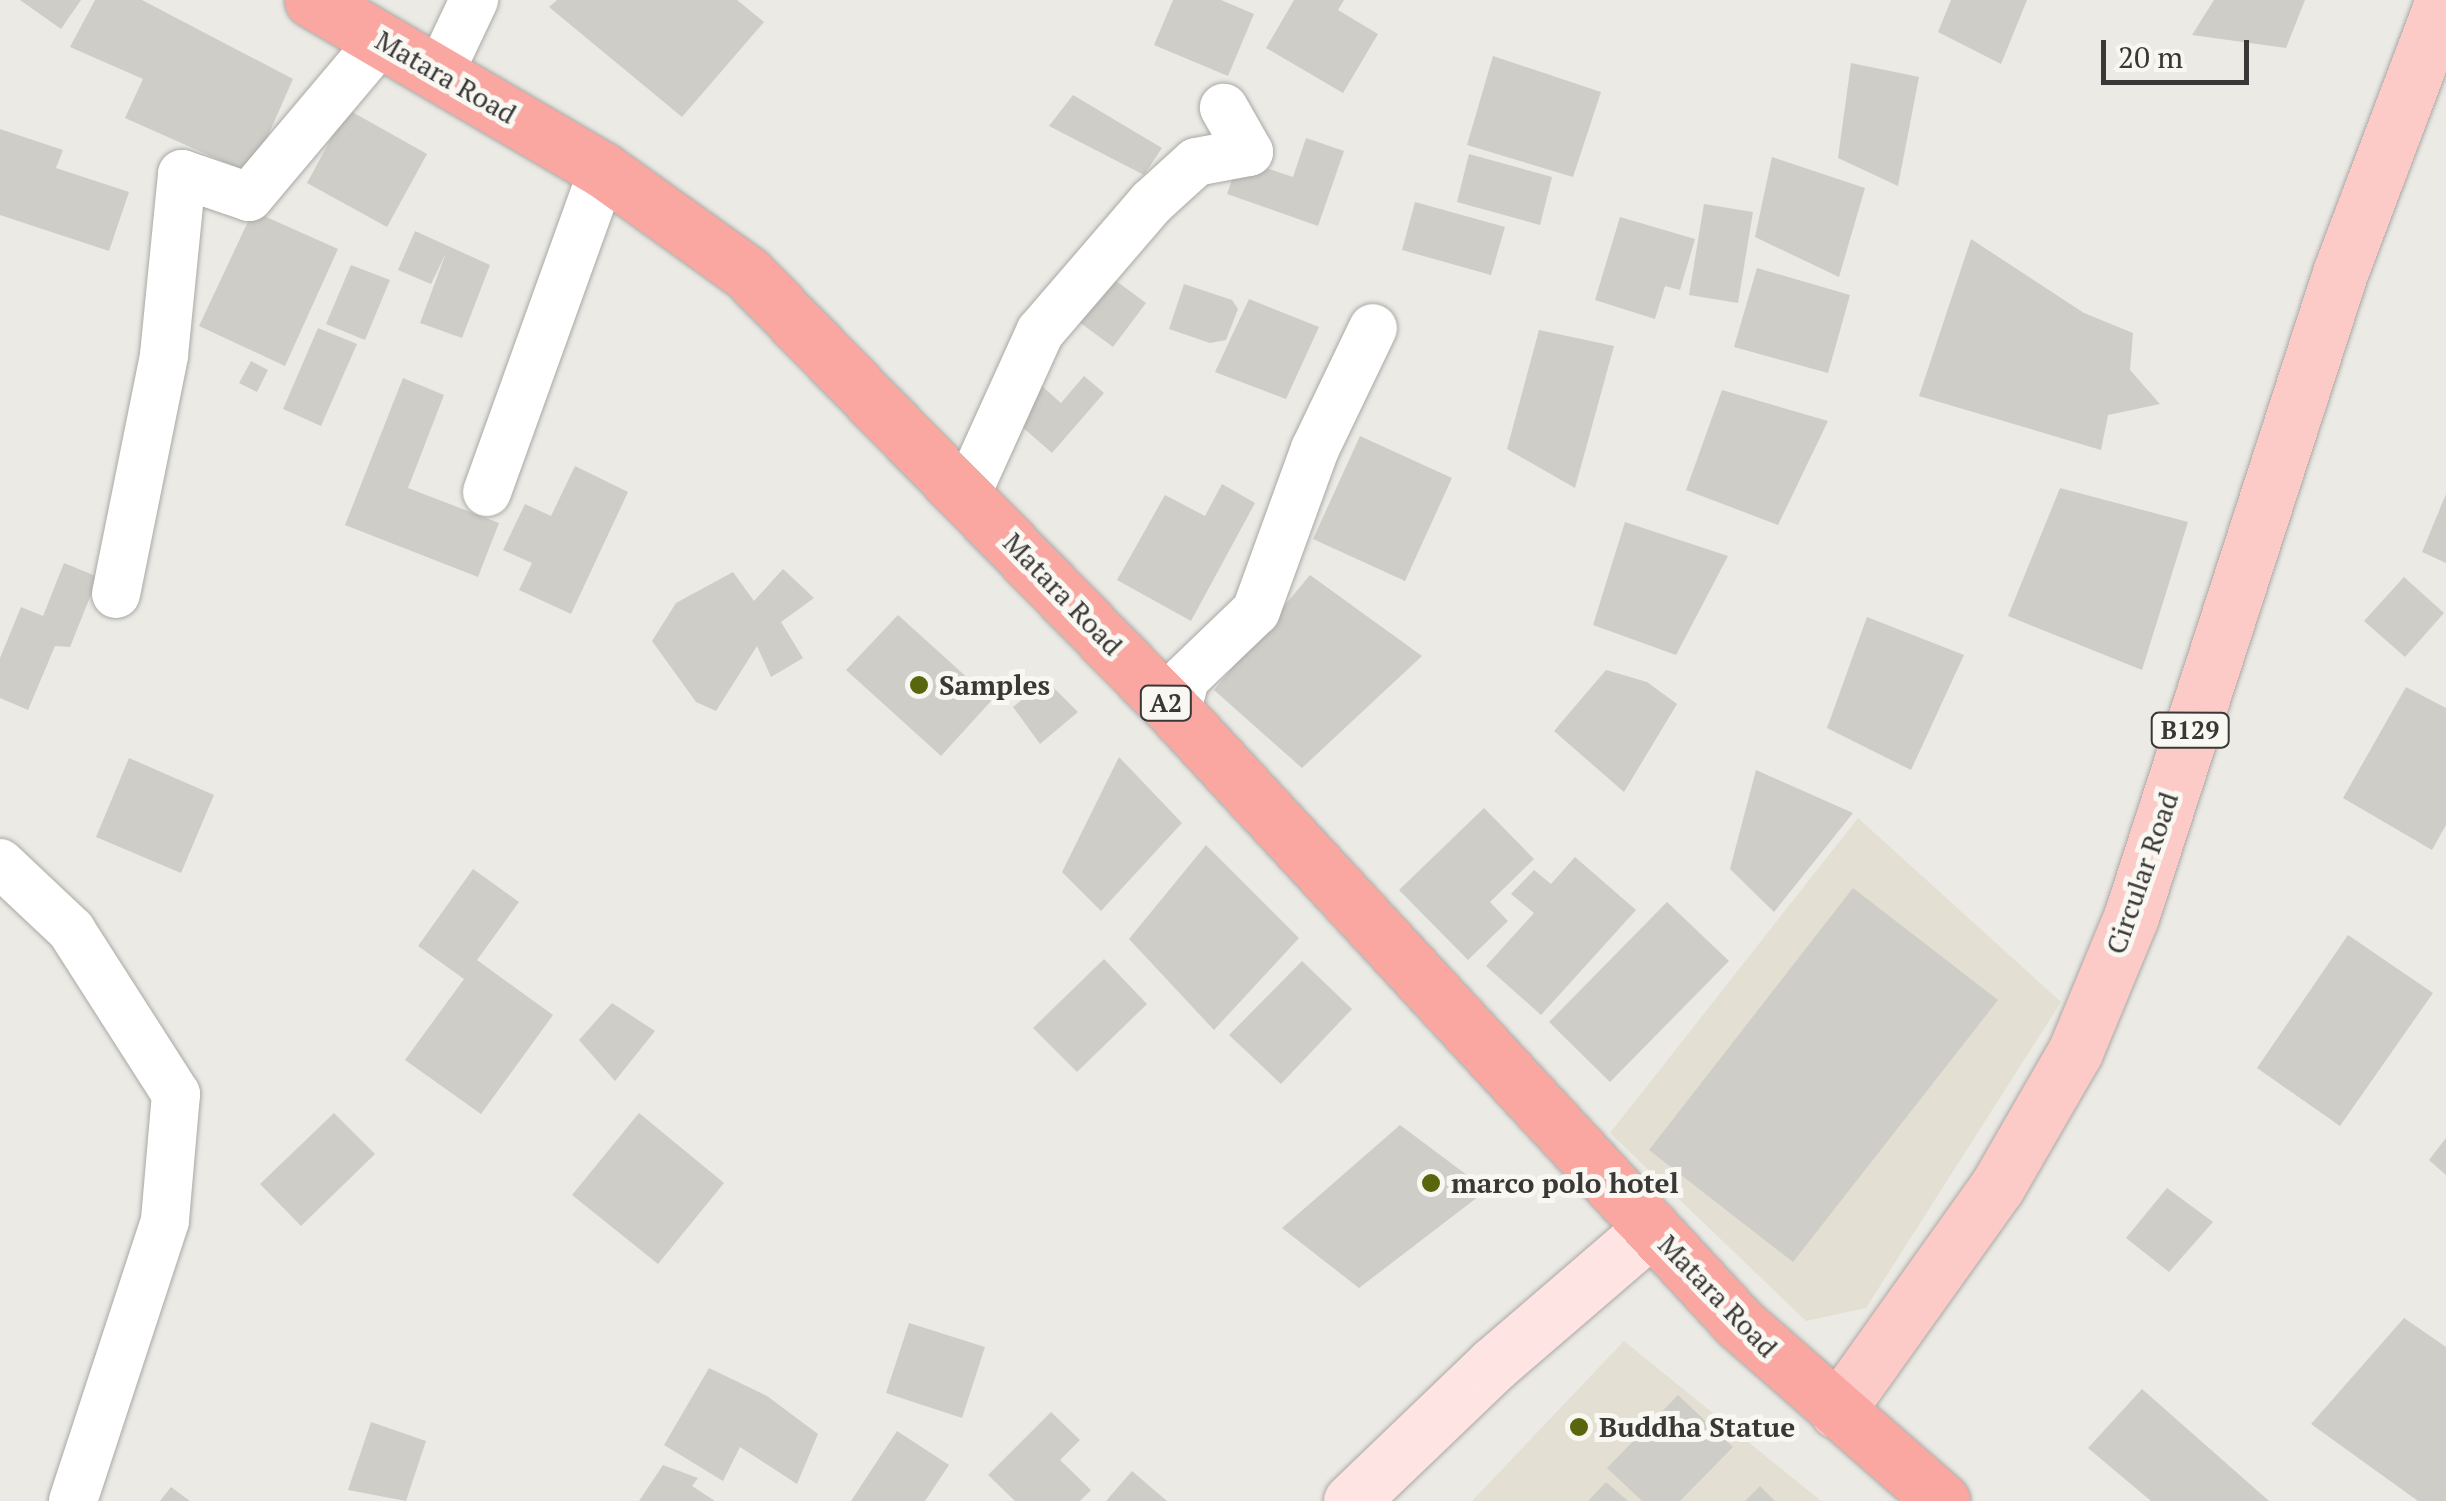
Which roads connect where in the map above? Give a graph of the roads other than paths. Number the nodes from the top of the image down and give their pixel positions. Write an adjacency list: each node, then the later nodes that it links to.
1 (312, 0): 4 (highway, Matara Road / A2)
2 (474, 0): 5 (street)
3 (2443, 0): 15 (main road, Circular Road / B129)
4 (382, 38): 5 (highway, Matara Road / A2); 11 (street)
5 (440, 72): 7 (highway, Matara Road / A2)
6 (1224, 108): 10 (street)
7 (603, 170): 9 (street); 10 (highway, Matara Road / A2)
8 (1372, 328): 12 (street)
9 (487, 492)
10 (966, 493): 12 (highway, Matara Road / A2)
11 (116, 594)
12 (1176, 713): 14 (highway, Matara Road / A2)
13 (0, 863): 16 (street)
14 (1652, 1228): 15 (highway, Matara Road / A2); 17 (street)
15 (1837, 1411): 18 (highway, Matara Road / A2)
16 (74, 1501)
17 (1351, 1501)
18 (1942, 1501)

